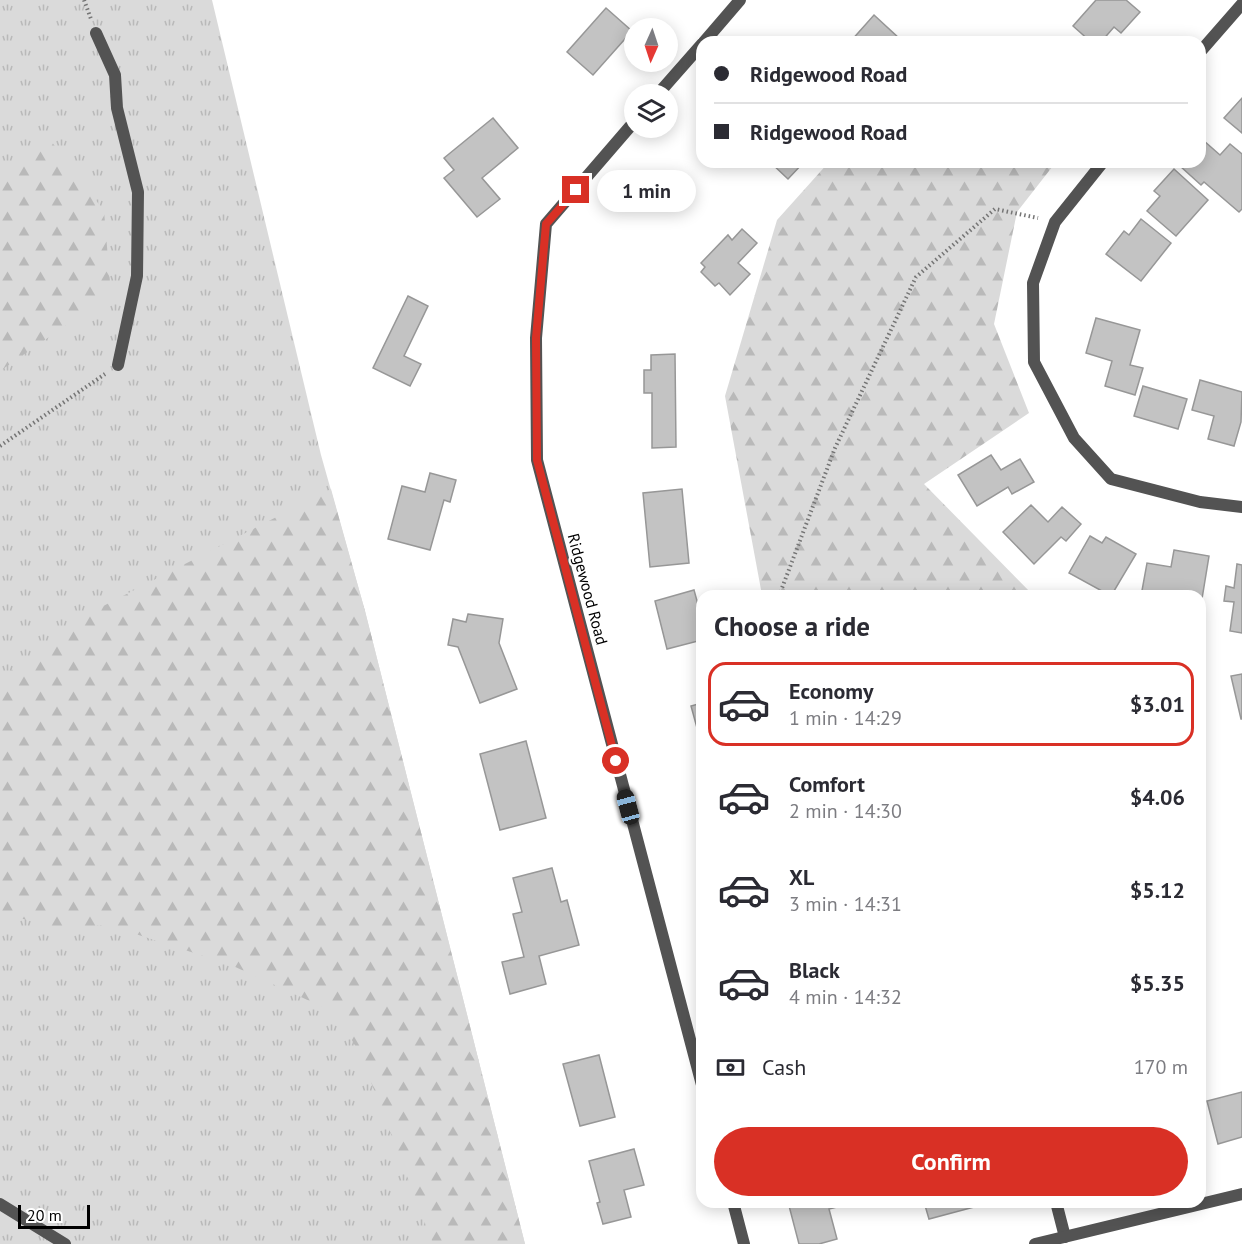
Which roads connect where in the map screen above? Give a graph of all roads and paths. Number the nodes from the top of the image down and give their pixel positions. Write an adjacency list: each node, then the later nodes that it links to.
1 (740, 0): 4 (street)
2 (1242, 4): 5 (street)
3 (96, 33): 11 (street)
4 (709, 36)
5 (1206, 45)
6 (696, 51): 7 (street)
7 (667, 84)
8 (624, 134): 15 (street, Ridgewood Road)
9 (1098, 168): 10 (street)
10 (1055, 222): 13 (street); 14 (path)
11 (118, 365): 12 (path)
12 (0, 446)
13 (1242, 507)
14 (781, 590)
15 (696, 1062)
16 (1242, 1194): 17 (street)
17 (1206, 1203)
18 (0, 1204): 23 (street)
19 (735, 1208): 24 (street)
20 (1058, 1208): 22 (street)
21 (1184, 1208): 22 (street)
22 (1065, 1237): 25 (street)
23 (65, 1244)
24 (744, 1244)
25 (1035, 1244)

